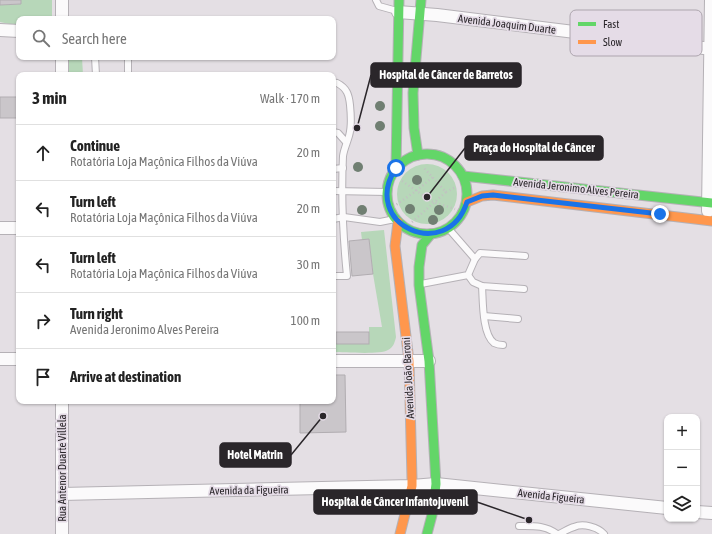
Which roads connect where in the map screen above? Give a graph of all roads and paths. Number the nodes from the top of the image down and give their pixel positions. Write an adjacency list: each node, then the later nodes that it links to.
1 (62, 0): 7 (street)
2 (376, 0): 5 (lane)
3 (421, 0): 6 (main road)
4 (711, 0): 12 (street)
5 (398, 6): 6 (street, Avenida Joaquim Duarte); 25 (main road)
6 (420, 13): 10 (street, Avenida Joaquim Duarte); 22 (main road)
7 (62, 16)
8 (0, 30): 9 (street)
9 (16, 31)
10 (570, 31)
11 (702, 48): 12 (street, Avenida Joaquim Duarte)
12 (712, 49): 35 (street)
13 (62, 60): 16 (street)
14 (95, 60): 17 (lane)
15 (128, 60): 18 (lane)
16 (62, 72)
17 (96, 72)
18 (128, 72)
19 (337, 83): 21 (lane)
20 (336, 133): 21 (lane)
21 (346, 142): 24 (lane)
22 (415, 156): 25 (main road); 26 (main road); 27 (path)
23 (336, 168): 24 (lane)
24 (343, 168): 29 (lane)
25 (394, 172): 30 (path); 31 (main road)
26 (463, 176): 32 (main road, Avenida Jeronimo Alves Pereira); 34 (main road)
27 (433, 177): 30 (path); 33 (path)
28 (336, 191): 29 (lane)
29 (342, 191): 31 (lane); 39 (lane)
30 (416, 191): 33 (path); 36 (path)
31 (387, 192): 36 (main road)
32 (661, 197): 35 (main road, Avenida Jeronimo Alves Pereira); 38 (main road)
33 (433, 202): 37 (path); 45 (path)
34 (467, 202): 37 (main road); 38 (main road, Avenida Jeronimo Alves Pereira)
35 (710, 203): 42 (street)
36 (390, 209): 41 (main road)
37 (464, 212): 46 (main road)
38 (660, 214): 42 (main road, Avenida Jeronimo Alves Pereira)
39 (344, 216): 40 (lane); 41 (lane); 51 (lane)
40 (336, 218)
41 (396, 220): 45 (main road); 61 (main road, Avenida João Baroni)
42 (710, 220)
43 (0, 228): 44 (street)
44 (16, 228)
45 (406, 228): 47 (main road)
46 (448, 228): 47 (main road); 49 (lane)
47 (431, 234): 52 (main road, Avenida João Baroni)
48 (525, 256): 49 (lane)
49 (474, 259): 50 (lane)
50 (468, 275): 52 (lane); 53 (lane)
51 (336, 276)
52 (419, 284): 62 (main road, Avenida João Baroni)
53 (482, 286): 54 (lane); 55 (lane)
54 (524, 289)
55 (484, 316): 56 (lane); 57 (lane)
56 (518, 319)
57 (503, 345)
58 (0, 359): 59 (street)
59 (16, 359)
60 (336, 361): 61 (street)
61 (409, 361): 62 (street); 65 (main road, Avenida João Baroni)
62 (429, 361): 64 (main road, Avenida João Baroni)
63 (62, 404): 66 (street, Rua Antenor Duarte Villela)
64 (436, 484): 65 (street, Avenida da Figueira); 67 (street, Avenida Figueira); 73 (main road, Avenida João Baroni)
65 (412, 486): 66 (street, Avenida da Figueira); 72 (main road, Avenida João Baroni)
66 (62, 494): 71 (street, Rua Antenor Duarte Villela)
67 (664, 508)
68 (700, 512): 69 (street)
69 (712, 513)
70 (519, 526): 74 (lane)
71 (62, 534)
72 (400, 534)
73 (427, 534)
74 (558, 534): 75 (lane)
75 (604, 534)

